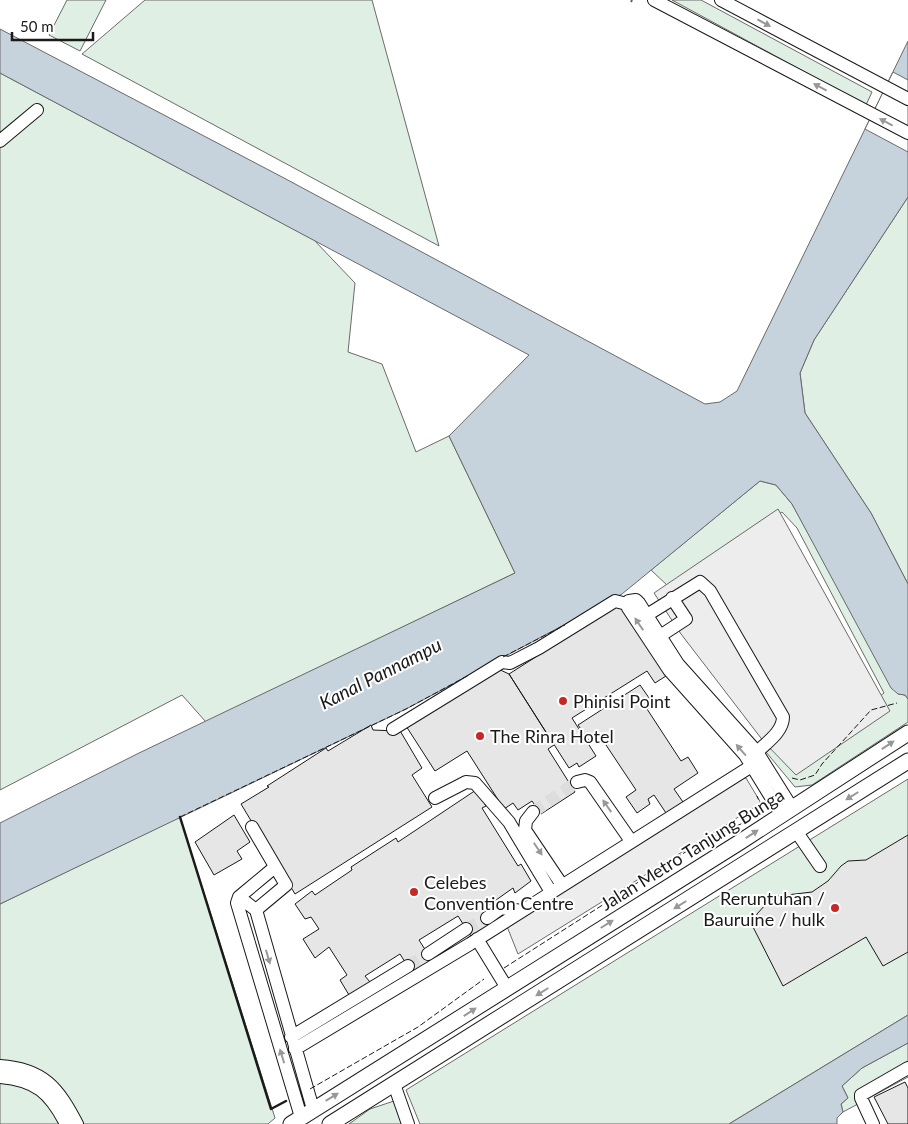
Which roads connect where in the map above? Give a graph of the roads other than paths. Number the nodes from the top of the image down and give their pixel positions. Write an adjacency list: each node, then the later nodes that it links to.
1 (654, 0): 5 (street, one-way to 1)
2 (721, 0): 3 (street, one-way to 3)
3 (908, 99)
4 (37, 110): 6 (street)
5 (908, 133)
6 (0, 141)
7 (672, 598): 9 (street); 10 (street); 14 (street)
8 (627, 604): 9 (street); 11 (street, one-way to 8); 12 (street)
9 (647, 615): 10 (street)
10 (660, 636): 11 (street)
11 (696, 693): 14 (street)
12 (393, 729)
13 (908, 733): 18 (main road, Jalan Metro Tanjung Bunga, one-way to 13)
14 (757, 759): 18 (street); 22 (street)
15 (908, 761): 21 (main road, one-way to 21)
16 (578, 782): 22 (street, one-way to 16)
17 (436, 798): 26 (street)
18 (787, 811): 35 (main road, Jalan Metro Tanjung Bunga, one-way to 18)
19 (533, 812): 25 (street, one-way to 25)
20 (252, 826): 24 (street)
21 (796, 831): 23 (street); 36 (main road, one-way to 36)
22 (631, 841): 25 (street)
23 (820, 866)
24 (275, 867): 27 (street); 28 (street)
25 (562, 884): 26 (street)
26 (551, 892): 29 (street)
27 (239, 897): 28 (street); 43 (street, one-way to 27)
28 (256, 910): 37 (street, one-way to 37)
29 (522, 911): 30 (street); 32 (street)
30 (487, 918)
31 (466, 929): 33 (street)
32 (473, 942): 35 (street); 37 (street)
33 (428, 954)
34 (408, 966): 37 (street)
35 (504, 990): 36 (main road); 43 (main road, Jalan Metro Tanjung Bunga, one-way to 35)
36 (516, 1008): 42 (main road)
37 (293, 1043): 43 (street)
38 (0, 1066): 41 (street)
39 (908, 1068): 48 (street)
40 (0, 1077): 41 (street)
41 (38, 1081): 44 (street); 45 (street)
42 (394, 1084): 46 (main road); 47 (street)
43 (302, 1116)
44 (66, 1124)
45 (77, 1124)
46 (330, 1124)
47 (408, 1124)
48 (873, 1124)

